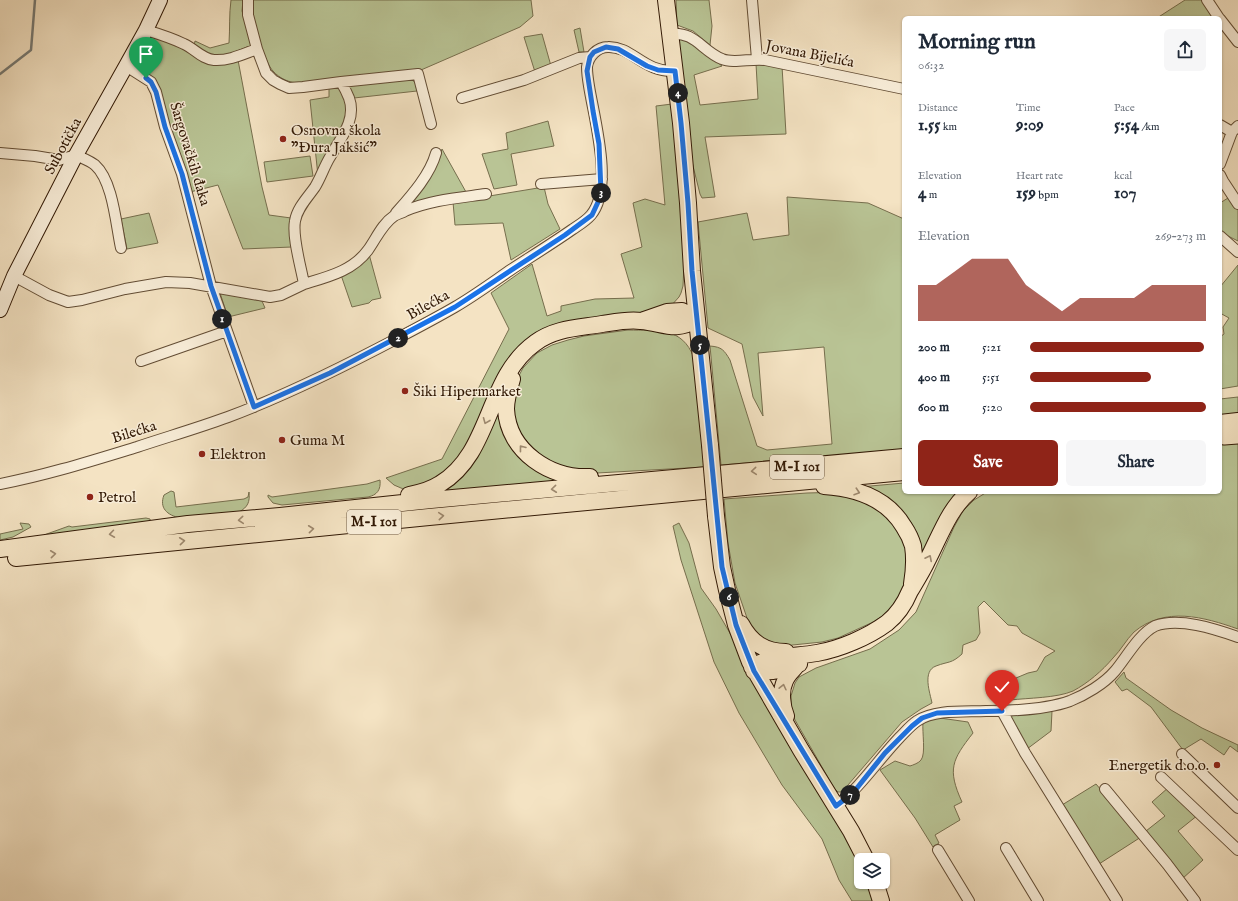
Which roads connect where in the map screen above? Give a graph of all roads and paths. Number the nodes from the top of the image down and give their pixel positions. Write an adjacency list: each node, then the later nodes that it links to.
1 (160, 0): 8 (street, Subotička)
2 (248, 0): 11 (street)
3 (666, 0): 9 (main road)
4 (752, 0): 13 (street)
5 (1207, 0): 6 (street)
6 (1218, 16)
7 (1222, 21): 10 (street)
8 (146, 30): 11 (street); 14 (street, Subotička)
9 (670, 34): 13 (street, Jovana Bijelića); 15 (main road)
10 (1236, 35)
11 (257, 49): 16 (street)
12 (590, 57): 15 (street); 18 (street); 26 (street, Bilećka)
13 (757, 58): 17 (street, Jovana Bijelića)
14 (126, 66): 24 (street, Subotička); 38 (street, Šargovačkih đaka)
15 (675, 71): 35 (main road)
16 (341, 82): 19 (street); 37 (street)
17 (902, 89)
18 (462, 98)
19 (431, 124)
20 (1222, 126): 21 (street)
21 (1235, 129): 25 (street)
22 (0, 153): 24 (street)
23 (436, 153): 31 (street)
24 (76, 155): 33 (street); 36 (street, Subotička)
25 (1222, 159)
26 (602, 179): 28 (street); 46 (street, Bilećka)
27 (1222, 181): 30 (street)
28 (541, 184)
29 (486, 194): 31 (street)
30 (1238, 204)
31 (394, 216): 37 (street)
32 (1222, 238): 34 (street)
33 (121, 248)
34 (1238, 252)
35 (692, 271): 40 (main road); 41 (main road)
36 (14, 276): 38 (street); 39 (street, Subotička)
37 (304, 284): 38 (street)
38 (211, 286): 42 (street, Šargovačkih đaka)
39 (0, 310)
40 (668, 319): 41 (main road); 43 (main road); 44 (main road)
41 (697, 319): 44 (main road)
42 (227, 331): 45 (street); 46 (street, Šargovačkih đaka)
43 (526, 352): 51 (main road, one-way to 43); 55 (main road, one-way to 55)
44 (701, 357): 59 (main road, bridge)
45 (141, 361)
46 (254, 407): 52 (street, Bilećka)
47 (1238, 421): 48 (main road)
48 (1225, 432)
49 (902, 457): 51 (main road, M-I 101, one-way to 51)
50 (902, 472): 53 (main road, M-I 101)
51 (691, 476): 55 (main road, M-I 101, one-way to 55)
52 (0, 484)
53 (749, 487): 57 (main road, M-I 101, one-way to 53); 58 (main road, one-way to 58)
54 (967, 494): 58 (main road, one-way to 54)
55 (385, 506): 56 (main road, M-I 101, one-way to 56)
56 (0, 549)
57 (0, 560)
58 (910, 592): 61 (main road)
59 (730, 603): 61 (main road); 63 (main road)
60 (1238, 637): 64 (street)
61 (814, 653): 62 (main road); 63 (main road)
62 (797, 665): 63 (main road); 65 (main road, one-way to 62)
63 (753, 669): 65 (main road)
64 (1002, 711): 69 (street); 79 (street)
65 (801, 750): 69 (main road)
66 (1182, 754): 70 (street)
67 (1162, 777): 73 (street)
68 (1105, 789): 80 (street)
69 (836, 806): 74 (main road)
70 (1238, 808)
71 (1006, 848): 78 (street)
72 (938, 850): 77 (street)
73 (1238, 850)
74 (862, 853)
75 (877, 889): 76 (main road)
76 (881, 901)
77 (969, 901)
78 (1038, 901)
79 (1117, 901)
80 (1195, 901)

